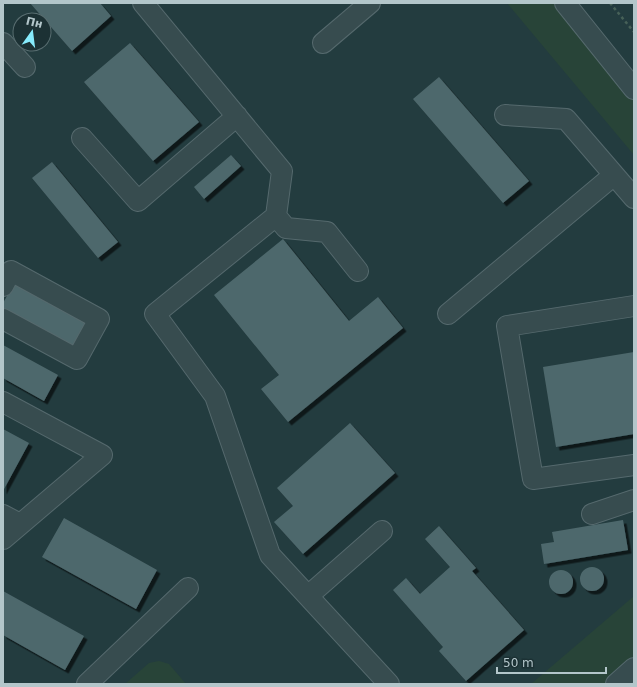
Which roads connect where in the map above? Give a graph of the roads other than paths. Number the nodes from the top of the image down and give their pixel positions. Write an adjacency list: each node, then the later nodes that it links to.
1 (144, 3): 9 (street)
2 (370, 3): 5 (street)
3 (565, 3): 7 (street)
4 (3, 43): 6 (street)
5 (323, 43)
6 (25, 67)
7 (634, 89)
8 (505, 115): 11 (street)
9 (236, 116): 10 (street); 13 (street)
10 (82, 138)
11 (614, 175): 12 (street); 17 (street)
12 (634, 198)
13 (276, 216): 14 (street); 28 (street)
14 (358, 271)
15 (3, 286): 18 (street)
16 (634, 306): 20 (street)
17 (448, 314)
18 (3, 319)
19 (3, 402): 24 (street)
20 (634, 464)
21 (634, 500): 22 (street)
22 (592, 514)
23 (3, 515): 24 (street)
24 (20, 524): 26 (street)
25 (382, 531): 28 (street)
26 (3, 539)
27 (188, 588): 30 (street)
28 (308, 596): 31 (street)
29 (634, 668): 32 (street)
30 (87, 684)
31 (388, 684)
32 (616, 684)

